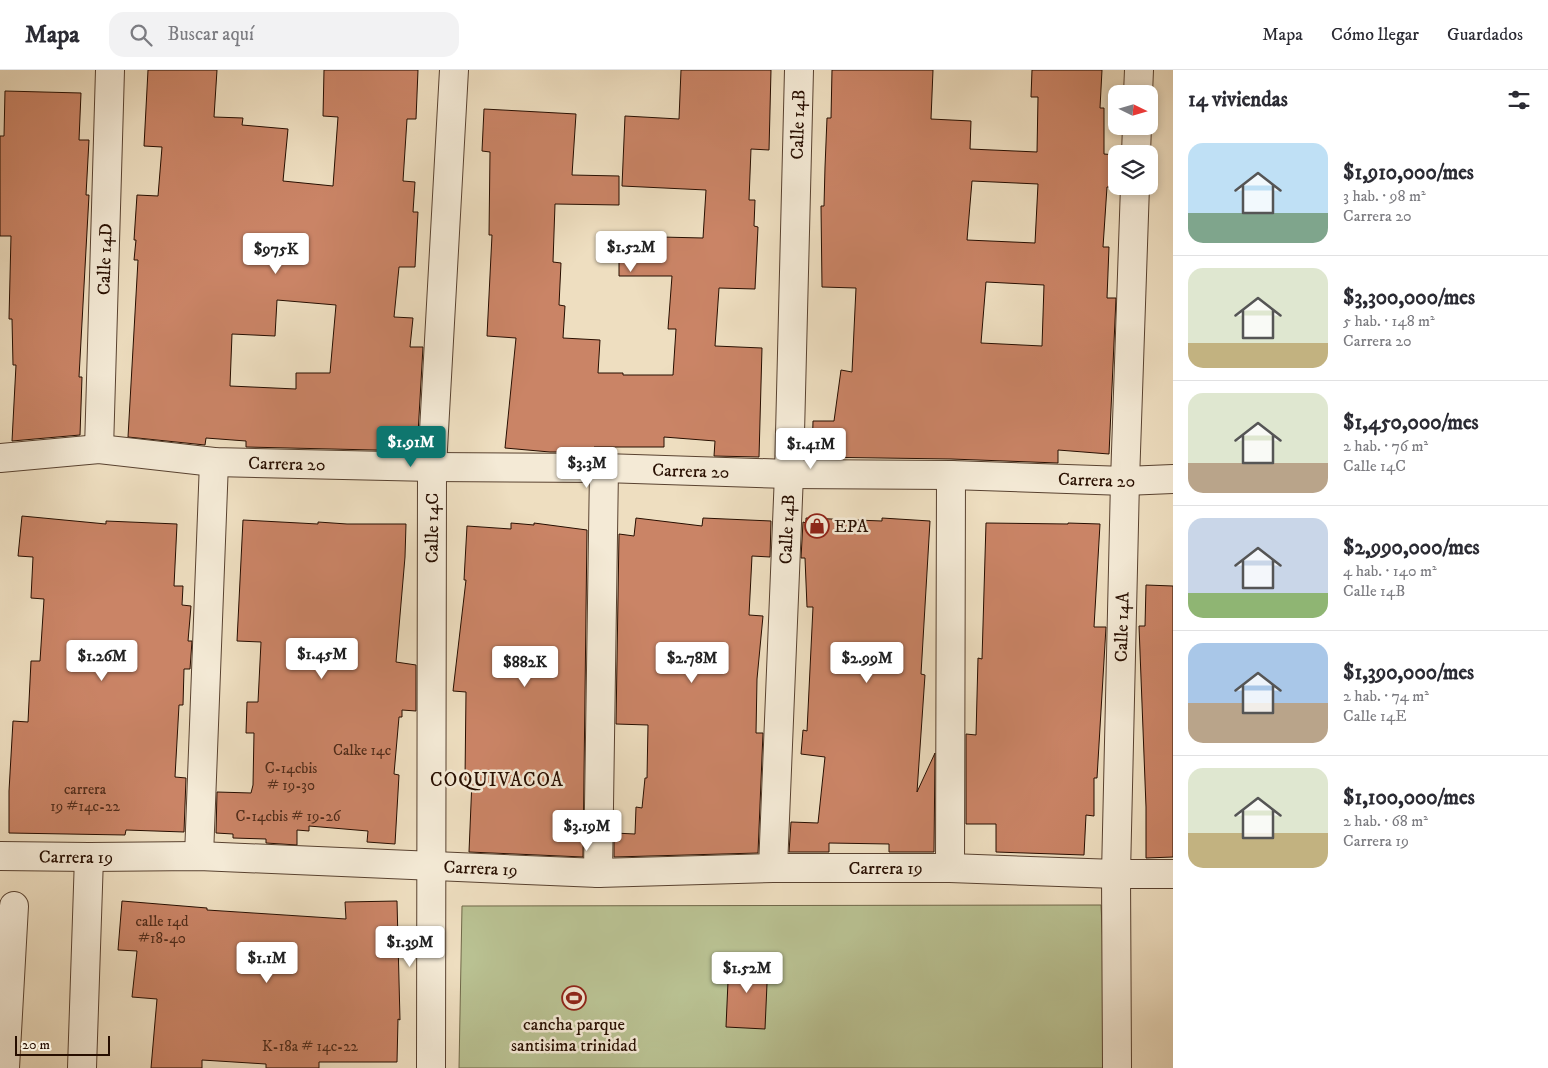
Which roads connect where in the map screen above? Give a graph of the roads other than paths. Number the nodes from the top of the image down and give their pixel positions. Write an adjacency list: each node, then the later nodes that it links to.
1 (110, 70): 7 (street, Calle 14D)
2 (454, 70): 10 (street, Calle 14C)
3 (799, 70): 12 (street, Calle 14B)
4 (1139, 70): 5 (street)
5 (1138, 85)
6 (1135, 195): 15 (street, Calle 14A)
7 (99, 449): 8 (street, Carrera 20); 9 (street, Carrera 20)
8 (0, 458)
9 (214, 462): 10 (street, Carrera 20); 17 (street)
10 (432, 467): 11 (street, Carrera 20); 19 (street, Calle 14C)
11 (604, 468): 12 (street, Carrera 20); 22 (street)
12 (790, 474): 13 (street, Carrera 20); 20 (street, Calle 14B)
13 (951, 475): 15 (street, Carrera 20); 21 (street)
14 (1173, 479): 15 (street, Carrera 20)
15 (1125, 481): 23 (street, Calle 14A)
16 (0, 856): 18 (street, Carrera 19)
17 (199, 856): 18 (street, Carrera 19); 19 (street, Carrera 19)
18 (89, 857): 27 (street)
19 (431, 867): 22 (street, Carrera 19); 28 (street, Calle 14C)
20 (774, 868): 21 (street, Carrera 19); 22 (street, Carrera 19)
21 (950, 868): 23 (street, Carrera 19)
22 (598, 873)
23 (1116, 874): 24 (street, Carrera 19); 29 (street, Calle 14A)
24 (1173, 874)
25 (14, 906): 26 (street)
26 (5, 1068)
27 (82, 1068)
28 (431, 1068)
29 (1117, 1068)

